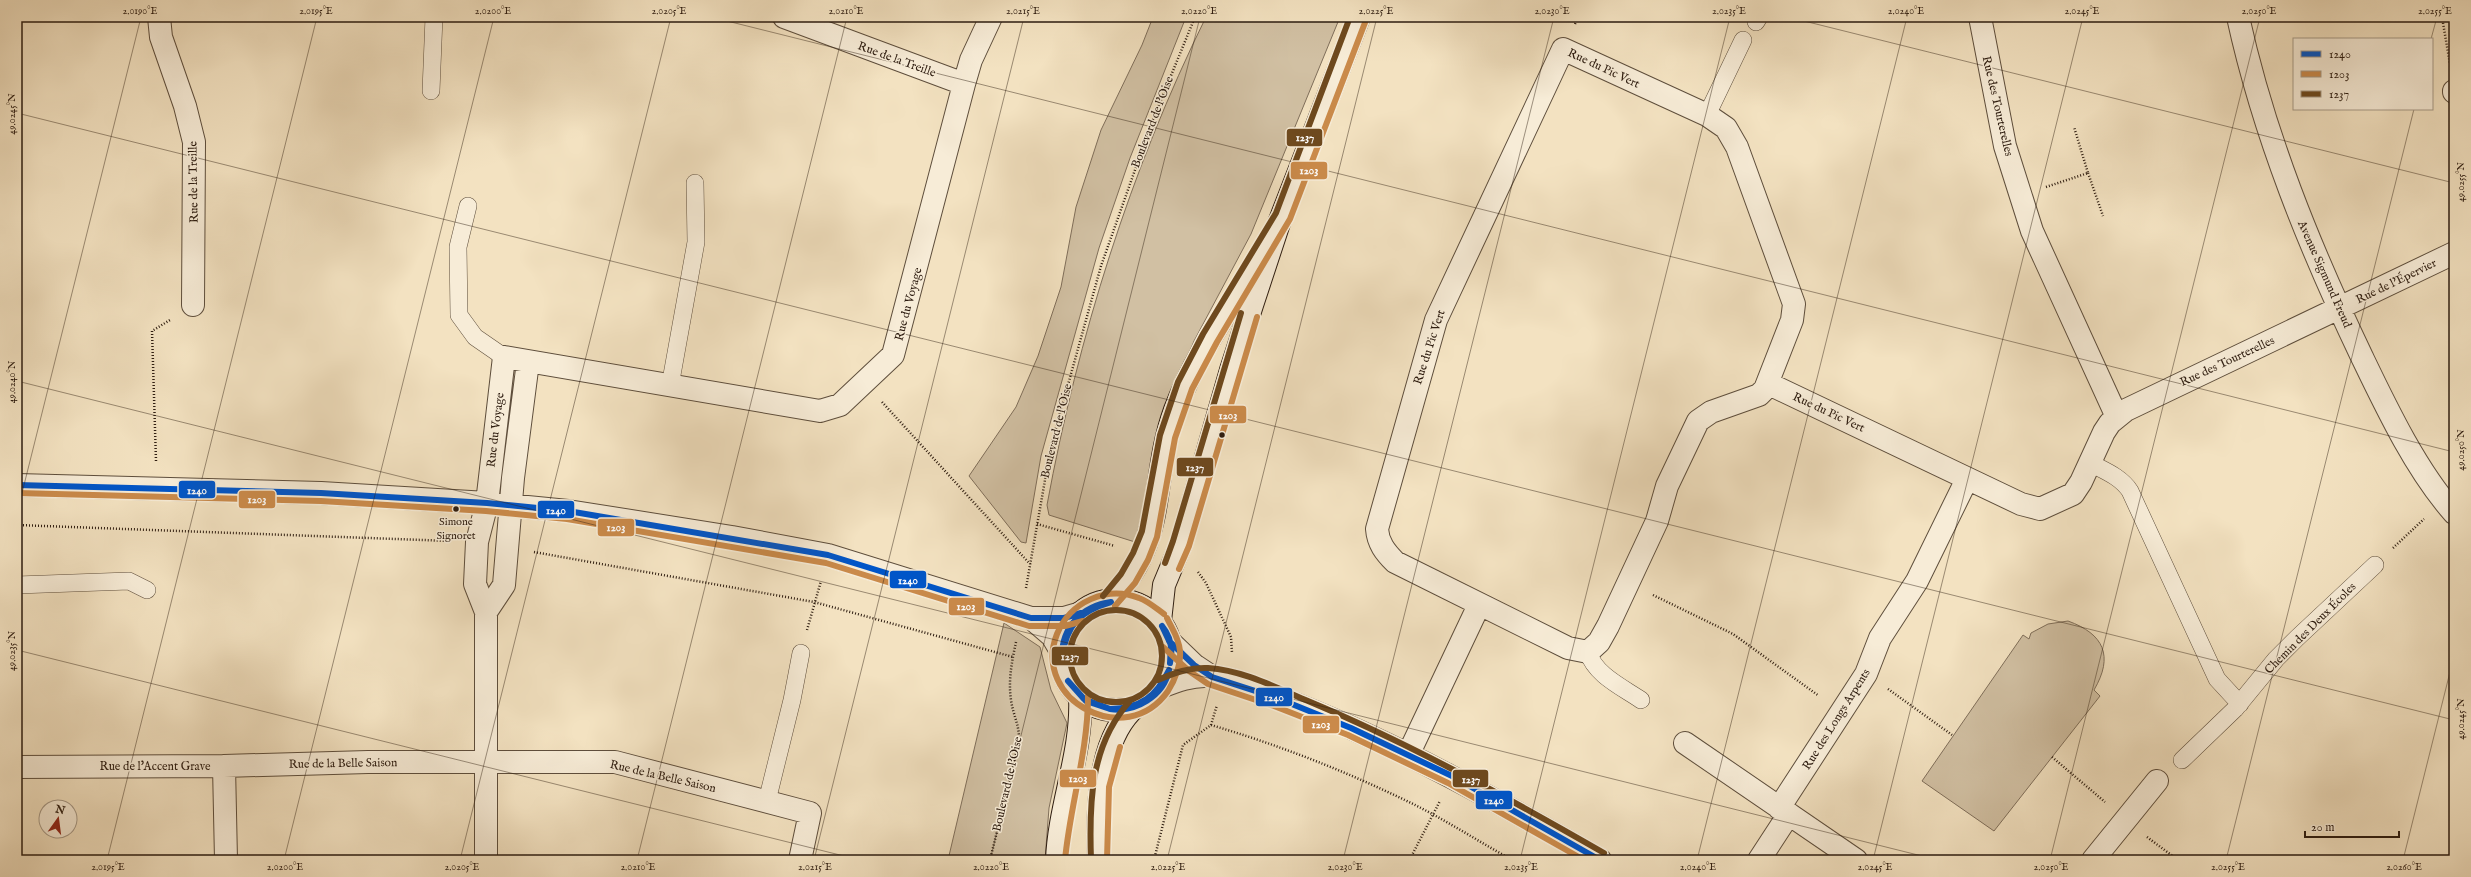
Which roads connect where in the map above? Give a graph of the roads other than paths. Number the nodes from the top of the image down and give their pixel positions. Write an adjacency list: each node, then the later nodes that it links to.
1 (159, 17): 16 (street, Rue de la Treille)
2 (434, 17): 10 (lane)
3 (784, 17): 9 (street, Rue de la Treille)
4 (991, 17): 9 (street, Rue du Voyage)
5 (1359, 17): 14 (street)
6 (1980, 17): 22 (street, Rue des Tourterelles)
7 (2238, 17): 17 (street, Avenue Sigmund Freud)
8 (1743, 40): 11 (lane)
9 (964, 84): 21 (street, Rue du Voyage)
10 (431, 91)
11 (1707, 115): 20 (street, Rue du Pic Vert); 33 (street, Rue du Pic Vert)
12 (695, 183): 21 (lane)
13 (468, 206): 18 (lane, Rue du Voyage)
14 (1279, 223): 32 (street); 37 (street)
15 (2454, 253): 17 (street, Rue de l'Épervier)
16 (193, 305)
17 (2339, 309): 22 (street, Rue des Tourterelles); 28 (street, Avenue Sigmund Freud)
18 (504, 358): 19 (street, Rue du Voyage); 26 (street, Rue du Voyage)
19 (528, 362): 21 (street, Rue du Voyage); 27 (street, Rue du Voyage)
20 (1769, 384): 24 (street, Rue du Pic Vert); 39 (street)
21 (670, 386)
22 (2117, 417): 23 (street, Rue des Tourterelles)
23 (2090, 462): 24 (street, Rue des Tourterelles); 46 (lane)
24 (1967, 479): 56 (street, Rue des Longs Arpents)
25 (17, 485): 26 (street)
26 (487, 503): 27 (street); 34 (street)
27 (512, 504): 34 (street); 36 (street)
28 (2449, 507)
29 (2374, 565): 46 (lane, Chemin des Deux Écoles)
30 (17, 585): 31 (lane)
31 (147, 590)
32 (1109, 601): 35 (street); 37 (street)
33 (1479, 605): 39 (street, Rue du Pic Vert); 49 (street)
34 (486, 612): 51 (street)
35 (1081, 613): 36 (street); 41 (street)
36 (1027, 617): 41 (street)
37 (1160, 621): 38 (street)
38 (1169, 641): 42 (street); 43 (street)
39 (1588, 652): 45 (lane)
40 (800, 653): 55 (lane)
41 (1062, 653): 44 (street)
42 (1212, 677): 43 (street); 49 (street)
43 (1161, 687): 47 (street)
44 (1080, 696): 47 (street); 60 (street)
45 (1642, 700)
46 (2240, 704): 50 (lane, Chemin des Deux Écoles)
47 (1136, 706): 61 (street)
48 (1685, 743): 56 (street)
49 (1408, 755): 62 (street)
50 (2182, 760)
51 (487, 762): 52 (street, Rue de la Belle Saison); 55 (street, Rue de la Belle Saison); 58 (street)
52 (224, 766): 53 (street, Rue de l'Accent Grave); 57 (street, Rue de l'Accent Grave)
53 (17, 767)
54 (2157, 781): 65 (street)
55 (767, 801): 59 (street, Rue de la Belle Saison)
56 (1784, 811): 63 (street, Rue des Longs Arpents); 64 (street)
57 (226, 860)
58 (486, 860)
59 (800, 860)
60 (1057, 860)
61 (1099, 860)
62 (1600, 860)
63 (1759, 860)
64 (1856, 860)
65 (2093, 860)

